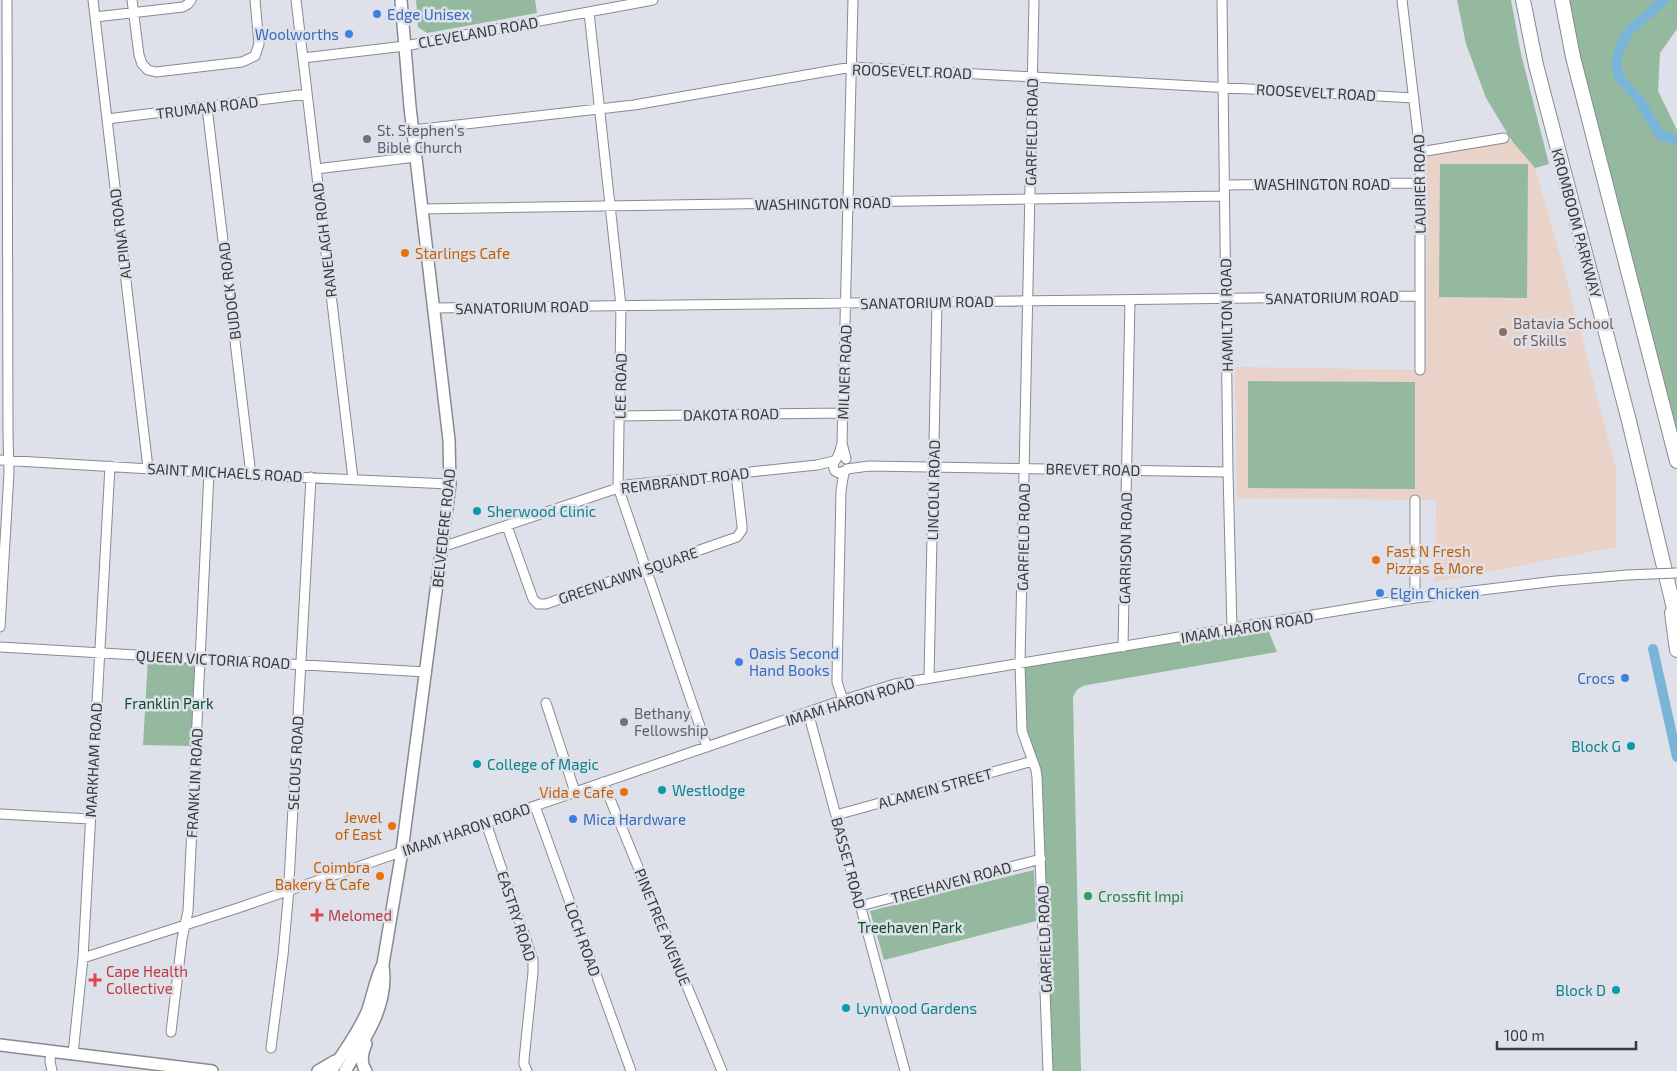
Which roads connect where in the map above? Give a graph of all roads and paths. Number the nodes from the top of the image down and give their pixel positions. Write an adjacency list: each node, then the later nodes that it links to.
1 (6, 0): 52 (street)
2 (93, 0): 18 (street, ALPINA ROAD)
3 (132, 0): 17 (street)
4 (191, 0): 17 (street)
5 (255, 0): 17 (street)
6 (296, 0): 20 (street, RANELAGH ROAD)
7 (401, 0): 19 (main road, BELVEDERE ROAD)
8 (652, 0): 15 (street, CLEVELAND ROAD)
9 (853, 0): 21 (street, MILNER ROAD)
10 (1034, 0): 22 (street, GARFIELD ROAD)
11 (1222, 0): 23 (street, HAMILTON ROAD)
12 (1402, 0): 25 (street, LAURIER ROAD)
13 (1523, 0): 73 (highway, KROMBOOM PARKWAY)
14 (1562, 0): 53 (highway)
15 (630, 2): 16 (street, CLEVELAND ROAD)
16 (589, 12): 19 (street, CLEVELAND ROAD); 27 (street, LEE ROAD)
17 (134, 13): 18 (street)
18 (95, 17): 28 (street, ALPINA ROAD)
19 (405, 46): 20 (street, CLEVELAND ROAD); 29 (main road, BELVEDERE ROAD)
20 (303, 58): 24 (street, RANELAGH ROAD)
21 (852, 67): 22 (street, ROOSEVELT ROAD); 27 (street, ROOSEVELT ROAD); 38 (street, MILNER ROAD)
22 (1032, 77): 23 (street, ROOSEVELT ROAD); 37 (street, GARFIELD ROAD)
23 (1223, 88): 25 (street, ROOSEVELT ROAD); 35 (street, HAMILTON ROAD)
24 (307, 94): 26 (street, TRUMAN ROAD); 33 (street, RANELAGH ROAD)
25 (1414, 98): 31 (street, LAURIER ROAD)
26 (207, 107): 28 (street, TRUMAN ROAD); 63 (street, BUDOCK ROAD)
27 (600, 109): 29 (street, ROOSEVELT ROAD); 39 (street, LEE ROAD)
28 (107, 119): 57 (street, ALPINA ROAD)
29 (413, 130): 32 (main road, BELVEDERE ROAD)
30 (1504, 138): 31 (street)
31 (1420, 152): 34 (street, LAURIER ROAD)
32 (416, 157): 33 (street); 40 (main road, BELVEDERE ROAD)
33 (316, 169): 65 (street, RANELAGH ROAD)
34 (1420, 183): 35 (street, WASHINGTON ROAD); 41 (street, LAURIER ROAD)
35 (1224, 185): 36 (street, HAMILTON ROAD)
36 (1224, 196): 37 (street, WASHINGTON ROAD); 42 (street, HAMILTON ROAD)
37 (1030, 199): 38 (street, WASHINGTON ROAD); 44 (street, GARFIELD ROAD)
38 (848, 202): 39 (street, WASHINGTON ROAD); 46 (street, MILNER ROAD)
39 (611, 206): 40 (street, WASHINGTON ROAD); 47 (street, LEE ROAD)
40 (422, 209): 48 (main road, BELVEDERE ROAD)
41 (1420, 296): 42 (street, SANATORIUM ROAD); 49 (street, LAURIER ROAD)
42 (1226, 298): 43 (street, SANATORIUM ROAD); 61 (street, HAMILTON ROAD)
43 (1130, 300): 44 (street, SANATORIUM ROAD); 59 (street, GARRISON ROAD)
44 (1028, 301): 45 (street, SANATORIUM ROAD); 58 (street, GARFIELD ROAD)
45 (937, 302): 46 (street, SANATORIUM ROAD); 56 (street, LINCOLN ROAD)
46 (846, 303): 47 (street, SANATORIUM ROAD); 50 (street, MILNER ROAD)
47 (621, 306): 48 (street, SANATORIUM ROAD); 51 (street, LEE ROAD)
48 (433, 308): 66 (main road, BELVEDERE ROAD)
49 (1420, 370)
50 (843, 413): 51 (street, DAKOTA ROAD); 54 (street, MILNER ROAD)
51 (619, 416): 67 (street, LEE ROAD)
52 (4, 460): 55 (street, SAINT MICHAELS ROAD); 76 (street)
53 (1677, 461)
54 (841, 465): 56 (street, BREVET ROAD); 62 (street, REMBRANDT ROAD); 87 (street, MILNER ROAD)
55 (110, 466): 57 (street, SAINT MICHAELS ROAD); 81 (street, MARKHAM ROAD)
56 (933, 466): 58 (street, BREVET ROAD); 86 (street, LINCOLN ROAD)
57 (148, 468): 60 (street, SAINT MICHAELS ROAD)
58 (1024, 468): 59 (street, BREVET ROAD); 83 (street, GARFIELD ROAD)
59 (1127, 470): 61 (street, BREVET ROAD); 79 (street, GARRISON ROAD)
60 (209, 472): 63 (street, SAINT MICHAELS ROAD); 82 (street, FRANKLIN ROAD)
61 (1228, 472): 77 (street, HAMILTON ROAD)
62 (736, 474): 67 (street, REMBRANDT ROAD); 71 (street, GREENLAWN SQUARE)
63 (251, 475): 64 (street, SAINT MICHAELS ROAD)
64 (311, 477): 65 (street, SAINT MICHAELS ROAD); 84 (street, SELOUS ROAD)
65 (353, 480): 66 (street, SAINT MICHAELS ROAD)
66 (450, 484): 70 (main road, BELVEDERE ROAD)
67 (618, 487): 69 (street, REMBRANDT ROAD); 71 (street, LEE ROAD)
68 (1415, 500): 74 (street)
69 (507, 526): 70 (street, REMBRANDT ROAD); 71 (street, GREENLAWN SQUARE)
70 (442, 547): 85 (main road, BELVEDERE ROAD)
71 (646, 570): 90 (street, LEE ROAD)
72 (1677, 573): 74 (street, IMAM HARON ROAD, bridge)
73 (1670, 595): 75 (highway, KROMBOOM PARKWAY); 80 (highway)
74 (1415, 598): 77 (street, IMAM HARON ROAD)
75 (1677, 621)
76 (0, 627)
77 (1232, 629): 79 (street, IMAM HARON ROAD)
78 (0, 647): 81 (street, QUEEN VICTORIA ROAD)
79 (1122, 647): 83 (street, IMAM HARON ROAD)
80 (1677, 650)
81 (99, 653): 82 (street, QUEEN VICTORIA ROAD); 97 (street, MARKHAM ROAD)
82 (199, 659): 84 (street, QUEEN VICTORIA ROAD); 103 (street, FRANKLIN ROAD)
83 (1020, 663): 86 (street, IMAM HARON ROAD); 91 (street, GARFIELD ROAD)
84 (300, 664): 85 (street, QUEEN VICTORIA ROAD); 101 (street, SELOUS ROAD)
85 (426, 672): 99 (main road, BELVEDERE ROAD)
86 (929, 678): 87 (street, IMAM HARON ROAD)
87 (843, 700): 89 (street, IMAM HARON ROAD)
88 (546, 703): 93 (street)
89 (808, 712): 90 (street, IMAM HARON ROAD); 96 (street, BASSET ROAD)
90 (707, 747): 92 (street, IMAM HARON ROAD)
91 (1033, 762): 96 (street, ALAMEIN STREET); 100 (street, GARFIELD ROAD)
92 (603, 782): 93 (street, IMAM HARON ROAD); 121 (street, PINETREE AVENUE)
93 (575, 792): 94 (street, IMAM HARON ROAD)
94 (535, 806): 98 (street, IMAM HARON ROAD); 120 (street, LOCH ROAD)
95 (0, 814): 97 (street)
96 (836, 815): 102 (street, BASSET ROAD)
97 (90, 819): 104 (street, MARKHAM ROAD)
98 (486, 823): 99 (street, IMAM HARON ROAD); 119 (street, EASTRY ROAD)
99 (402, 851): 101 (street, IMAM HARON ROAD); 105 (main road, BELVEDERE ROAD)
100 (1041, 858): 102 (street, TREEHAVEN ROAD); 123 (street, GARFIELD ROAD)
101 (289, 889): 103 (street, IMAM HARON ROAD); 109 (street, SELOUS ROAD)
102 (860, 906): 122 (street, BASSET ROAD)
103 (185, 926): 104 (street, IMAM HARON ROAD); 106 (street, FRANKLIN ROAD)
104 (83, 958): 111 (street, MARKHAM ROAD)
105 (382, 964): 107 (main road, BELVEDERE ROAD); 112 (main road, BELVEDERE ROAD)
106 (171, 1032)
107 (369, 1033): 117 (main road, BELVEDERE ROAD); 118 (main road)
108 (0, 1044): 110 (main road)
109 (271, 1048)
110 (51, 1051): 111 (main road); 113 (street)
111 (73, 1054): 114 (main road)
112 (339, 1059): 115 (main road); 116 (main road, BELVEDERE ROAD)
113 (52, 1071)
114 (212, 1071)
115 (318, 1071)
116 (331, 1071)
117 (345, 1071)
118 (366, 1071)
119 (527, 1071)
120 (631, 1071)
121 (722, 1071)
122 (905, 1071)
123 (1048, 1071)

